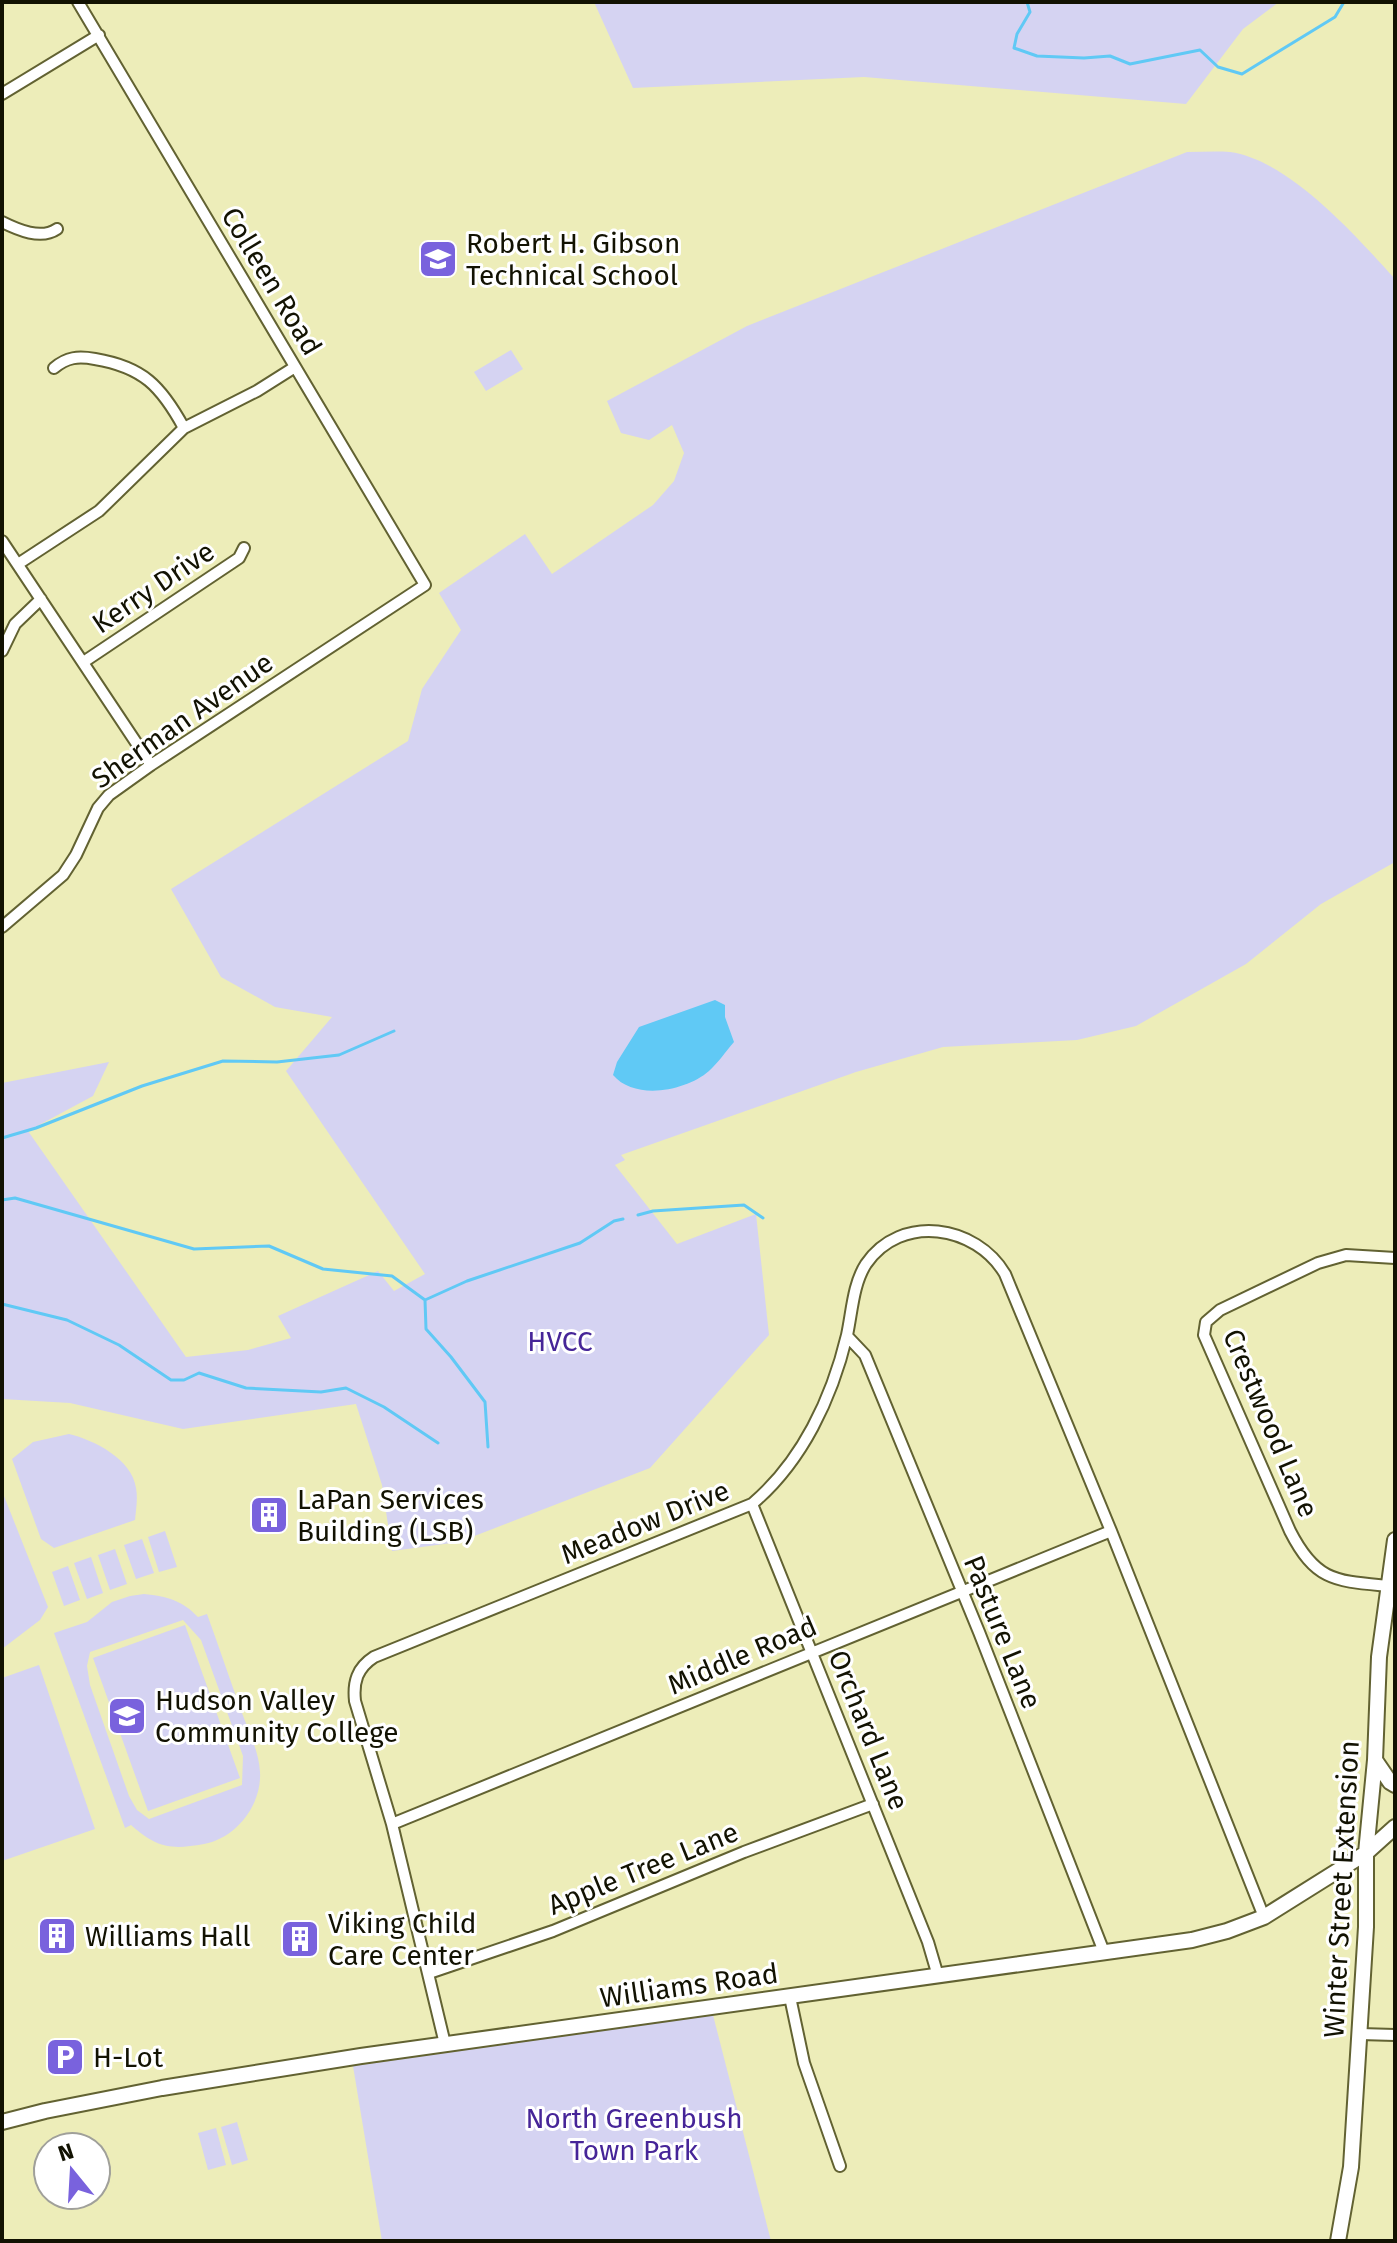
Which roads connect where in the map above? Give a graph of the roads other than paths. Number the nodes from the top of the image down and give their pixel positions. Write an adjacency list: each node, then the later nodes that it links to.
1 (78, 2): 2 (street, Colleen Road)
2 (99, 35): 3 (street); 6 (street, Colleen Road)
3 (2, 94)
4 (2, 222): 5 (street)
5 (57, 229)
6 (295, 367): 8 (street); 12 (street, Colleen Road)
7 (54, 368): 8 (street)
8 (184, 428): 11 (street)
9 (2, 541): 11 (street)
10 (244, 548): 15 (street, Kerry Drive)
11 (18, 564): 13 (street)
12 (425, 585): 16 (street, Sherman Avenue)
13 (41, 599): 14 (street); 15 (street)
14 (2, 651)
15 (85, 661): 16 (street)
16 (151, 765): 17 (street, Sherman Avenue)
17 (2, 927)
18 (1395, 1258): 23 (street, Crestwood Lane)
19 (847, 1336): 20 (street, Meadow Drive); 21 (street, Meadow Drive); 24 (street, Pasture Lane)
20 (752, 1504): 25 (street, Orchard Lane); 29 (street, Meadow Drive)
21 (1111, 1531): 24 (street, Middle Road); 32 (street, Meadow Drive)
22 (1395, 1540): 23 (main road, Winter Street Extension)
23 (1389, 1586): 26 (main road, Winter Street Extension)
24 (963, 1593): 25 (street, Middle Road); 33 (street, Pasture Lane)
25 (812, 1652): 28 (street, Orchard Lane); 29 (street, Middle Road)
26 (1375, 1760): 27 (main road); 31 (main road, Winter Street Extension)
27 (1395, 1785)
28 (873, 1804): 34 (street, Apple Tree Lane); 35 (street, Orchard Lane)
29 (392, 1824): 34 (street, Meadow Drive)
30 (1395, 1827): 31 (main road, Williams Road)
31 (1366, 1853): 32 (main road, Williams Road); 37 (main road, Winter Street Extension)
32 (1264, 1917): 33 (main road, Williams Road)
33 (1104, 1952): 35 (main road, Williams Road)
34 (429, 1973): 39 (street, Meadow Drive)
35 (938, 1976): 36 (main road, Williams Road)
36 (790, 1997): 39 (main road, Williams Road); 41 (street)
37 (1360, 2034): 38 (street); 42 (main road, Winter Street Extension)
38 (1395, 2035)
39 (445, 2044): 40 (main road, Williams Road)
40 (2, 2122)
41 (840, 2166)
42 (1338, 2241)

